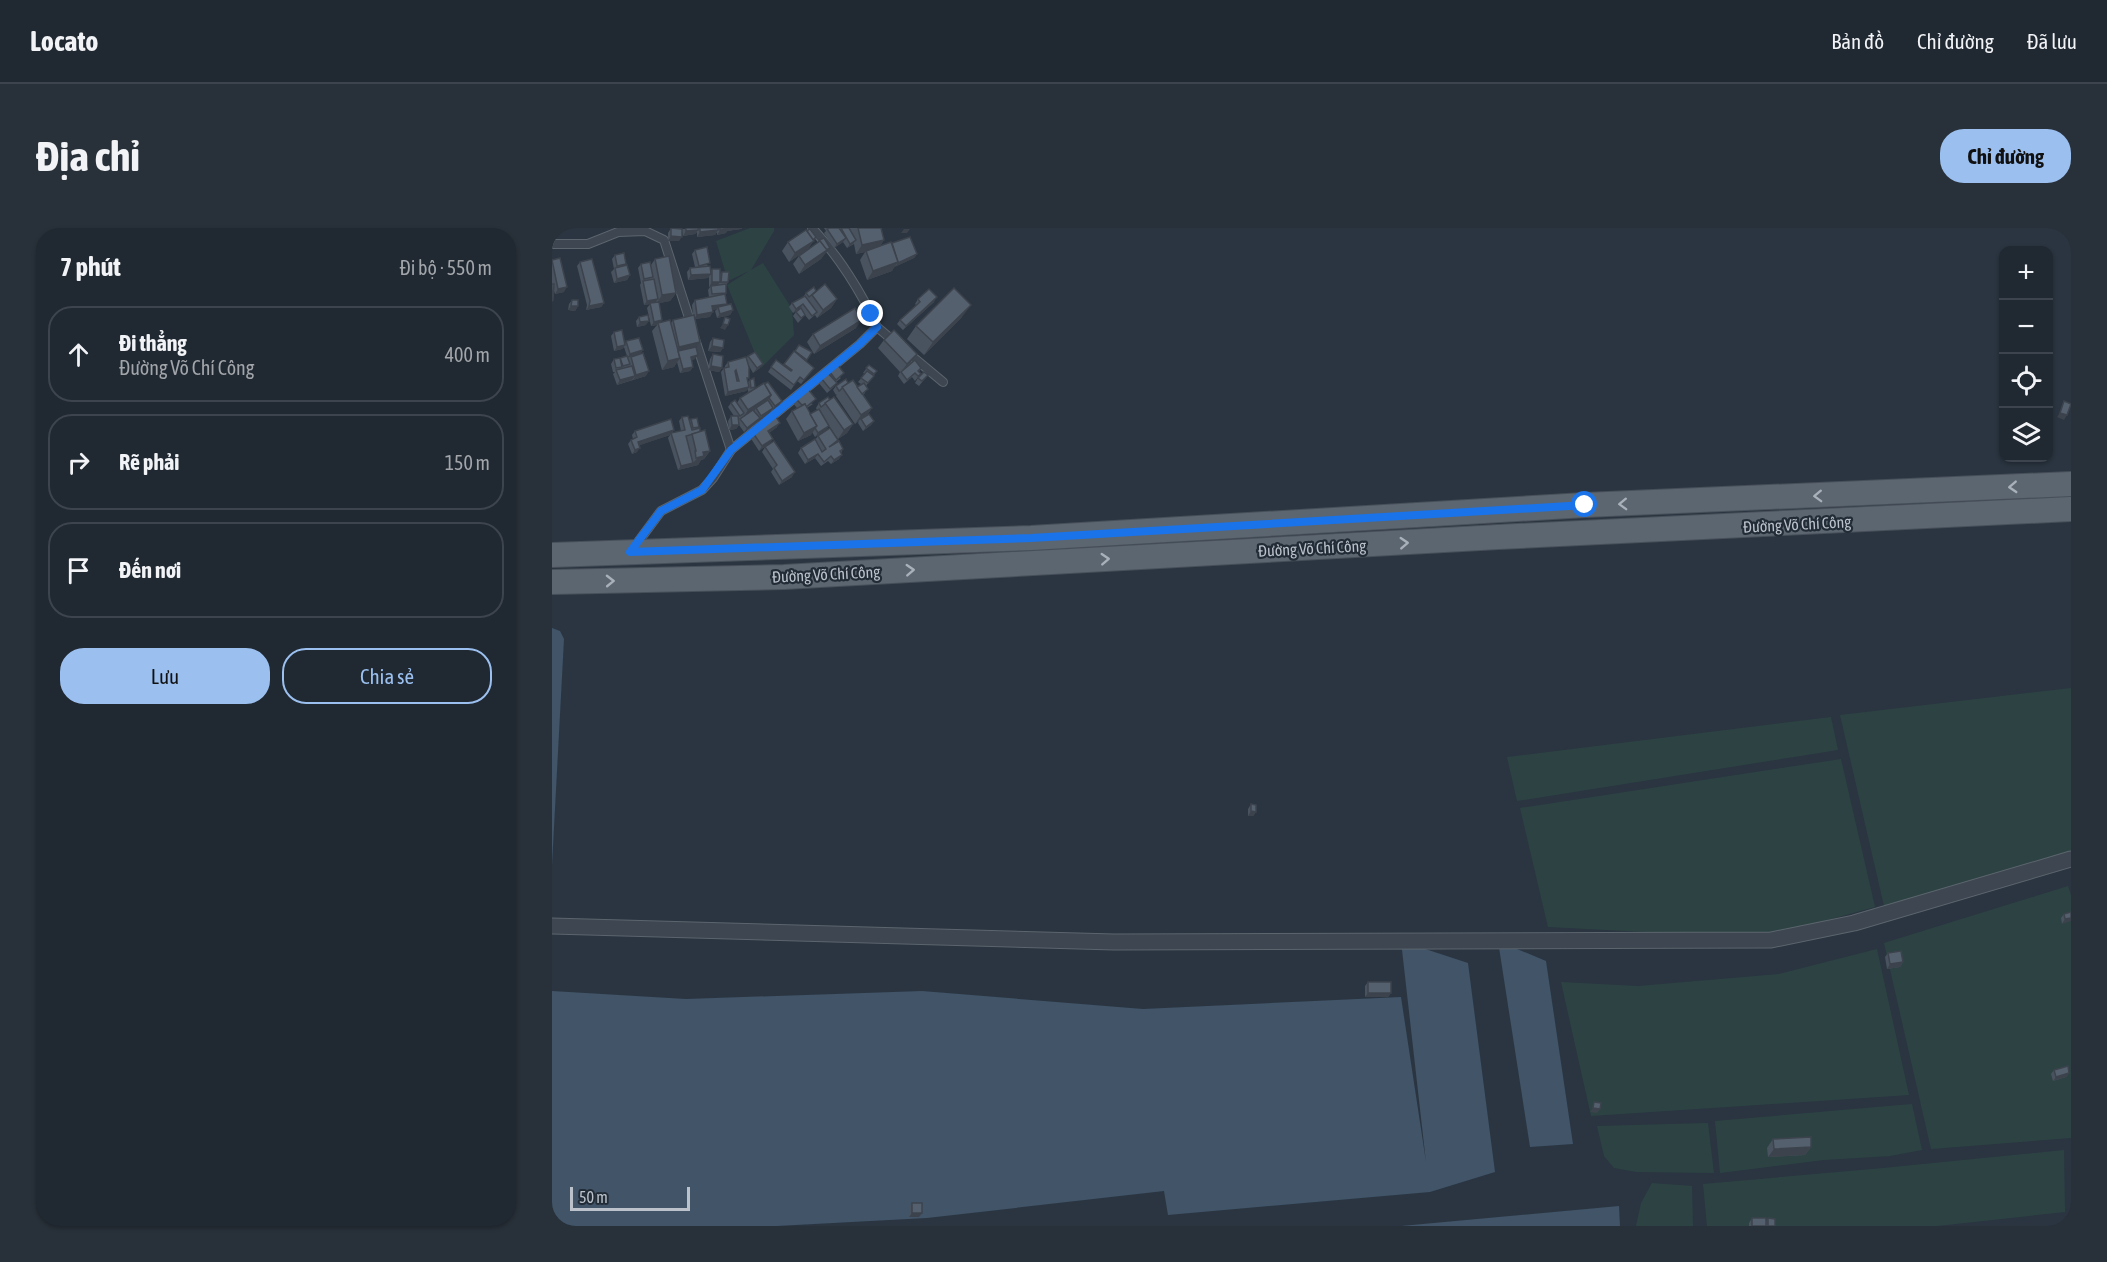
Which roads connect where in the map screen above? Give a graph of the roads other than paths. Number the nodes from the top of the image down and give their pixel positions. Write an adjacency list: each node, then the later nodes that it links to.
1 (812, 228): 3 (lane)
2 (552, 244): 5 (lane)
3 (877, 327): 4 (lane); 5 (lane)
4 (943, 382)
5 (731, 450): 8 (lane)
6 (2071, 484): 8 (main road, Đường Võ Chí Công, one-way to 8)
7 (2071, 509): 10 (main road, Đường Võ Chí Công, one-way to 7)
8 (630, 552): 9 (main road, Đường Võ Chí Công)
9 (552, 555)
10 (552, 582)
11 (2071, 859): 12 (street)
12 (552, 926)

